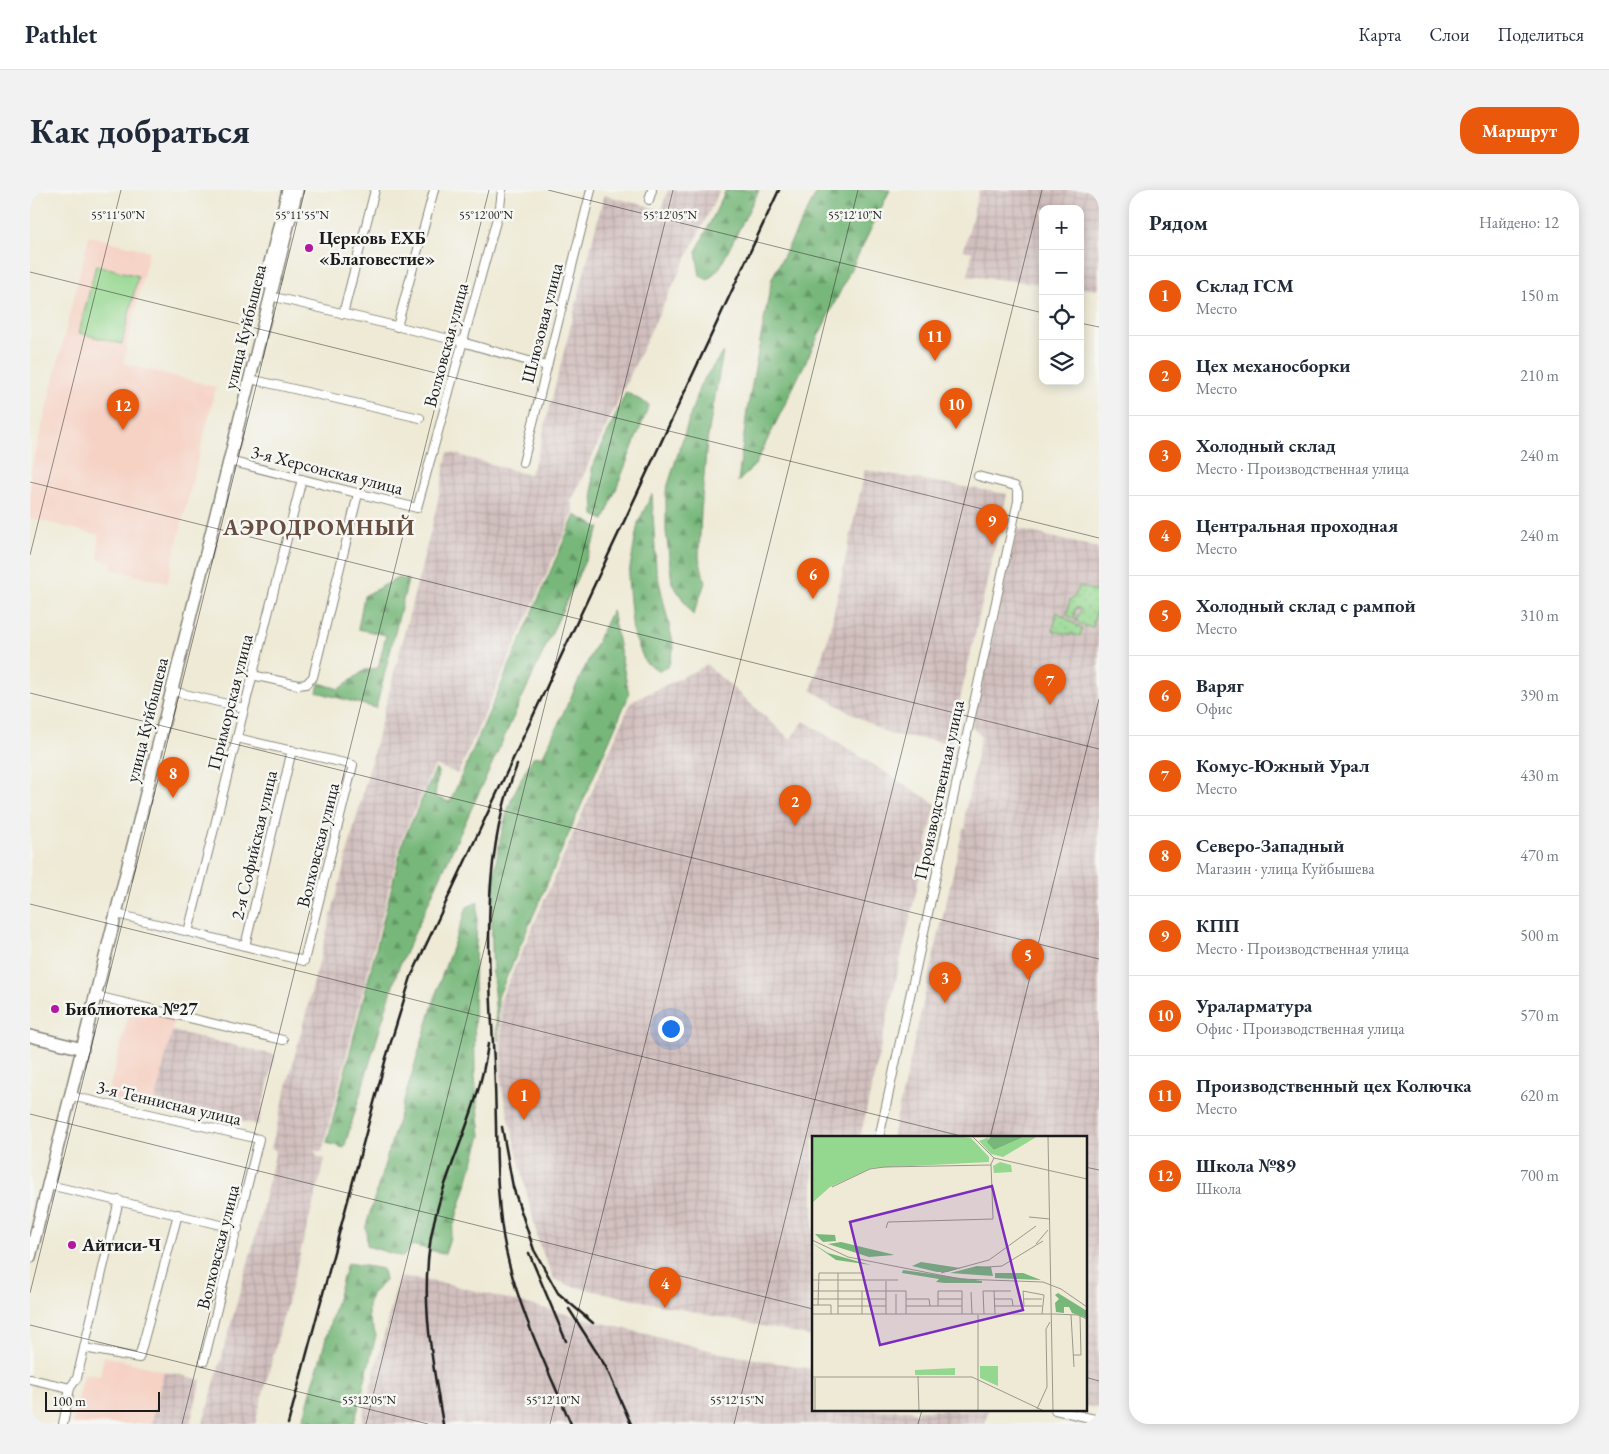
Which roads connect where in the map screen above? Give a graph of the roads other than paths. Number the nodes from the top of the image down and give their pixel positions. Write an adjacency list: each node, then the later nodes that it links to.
1 (288, 190): 9 (main road, улица Куйбышева)
2 (297, 190): 9 (main road, улица Куйбышева)
3 (374, 190): 11 (street)
4 (434, 190): 12 (street)
5 (502, 190): 13 (street, Волховская улица)
6 (591, 190): 14 (street, Шлюзовая улица)
7 (652, 190): 8 (street)
8 (649, 200)
9 (287, 214): 10 (main road, улица Куйбышева)
10 (266, 295): 11 (street); 15 (main road, улица Куйбышева)
11 (343, 314): 12 (street)
12 (397, 327): 13 (street)
13 (462, 342): 14 (street); 22 (street, Волховская улица)
14 (546, 366): 18 (street, Шлюзовая улица)
15 (246, 378): 16 (street); 17 (main road, улица Куйбышева)
16 (420, 418)
17 (226, 460): 20 (street, 3-я Херсонская улица); 24 (main road, улица Куйбышева)
18 (523, 463)
19 (978, 476): 36 (street, Производственная улица)
20 (302, 479): 21 (street, 3-я Херсонская улица); 23 (street, Приморская улица)
21 (358, 494): 22 (street, 3-я Херсонская улица); 23 (street)
22 (417, 508)
23 (252, 675): 25 (street, Приморская улица)
24 (169, 690): 25 (street); 28 (main road, улица Куйбышева)
25 (244, 708): 26 (street, Приморская улица)
26 (237, 738): 27 (street); 29 (street, Приморская улица)
27 (292, 750): 30 (street, 2-я Софийская улица); 30 (street, Волховская улица)
28 (113, 913): 29 (street); 31 (main road, улица Куйбышева); 34 (main road, улица Куйбышева)
29 (188, 932): 30 (street)
30 (245, 946)
31 (96, 996): 33 (street); 34 (main road, улица Куйбышева)
32 (30, 1036): 34 (main road)
33 (283, 1040)
34 (80, 1048): 35 (main road, улица Куйбышева); 38 (main road, улица Куйбышева)
35 (71, 1096): 37 (street, 3-я Теннисная улица); 38 (main road, улица Куйбышева)
36 (879, 1136)
37 (259, 1139): 41 (street, Волховская улица)
38 (45, 1184): 39 (street); 42 (main road, улица Куйбышева); 43 (main road, улица Куйбышева)
39 (119, 1200): 40 (street); 44 (street)
40 (178, 1214): 41 (street); 44 (street)
41 (238, 1229): 45 (street, Волховская улица)
42 (30, 1232)
43 (30, 1258)
44 (84, 1348): 47 (street)
45 (204, 1361)
46 (30, 1378): 47 (street)
47 (70, 1388): 50 (street)
48 (1064, 1412): 49 (street)
49 (1099, 1420)
50 (63, 1424)

